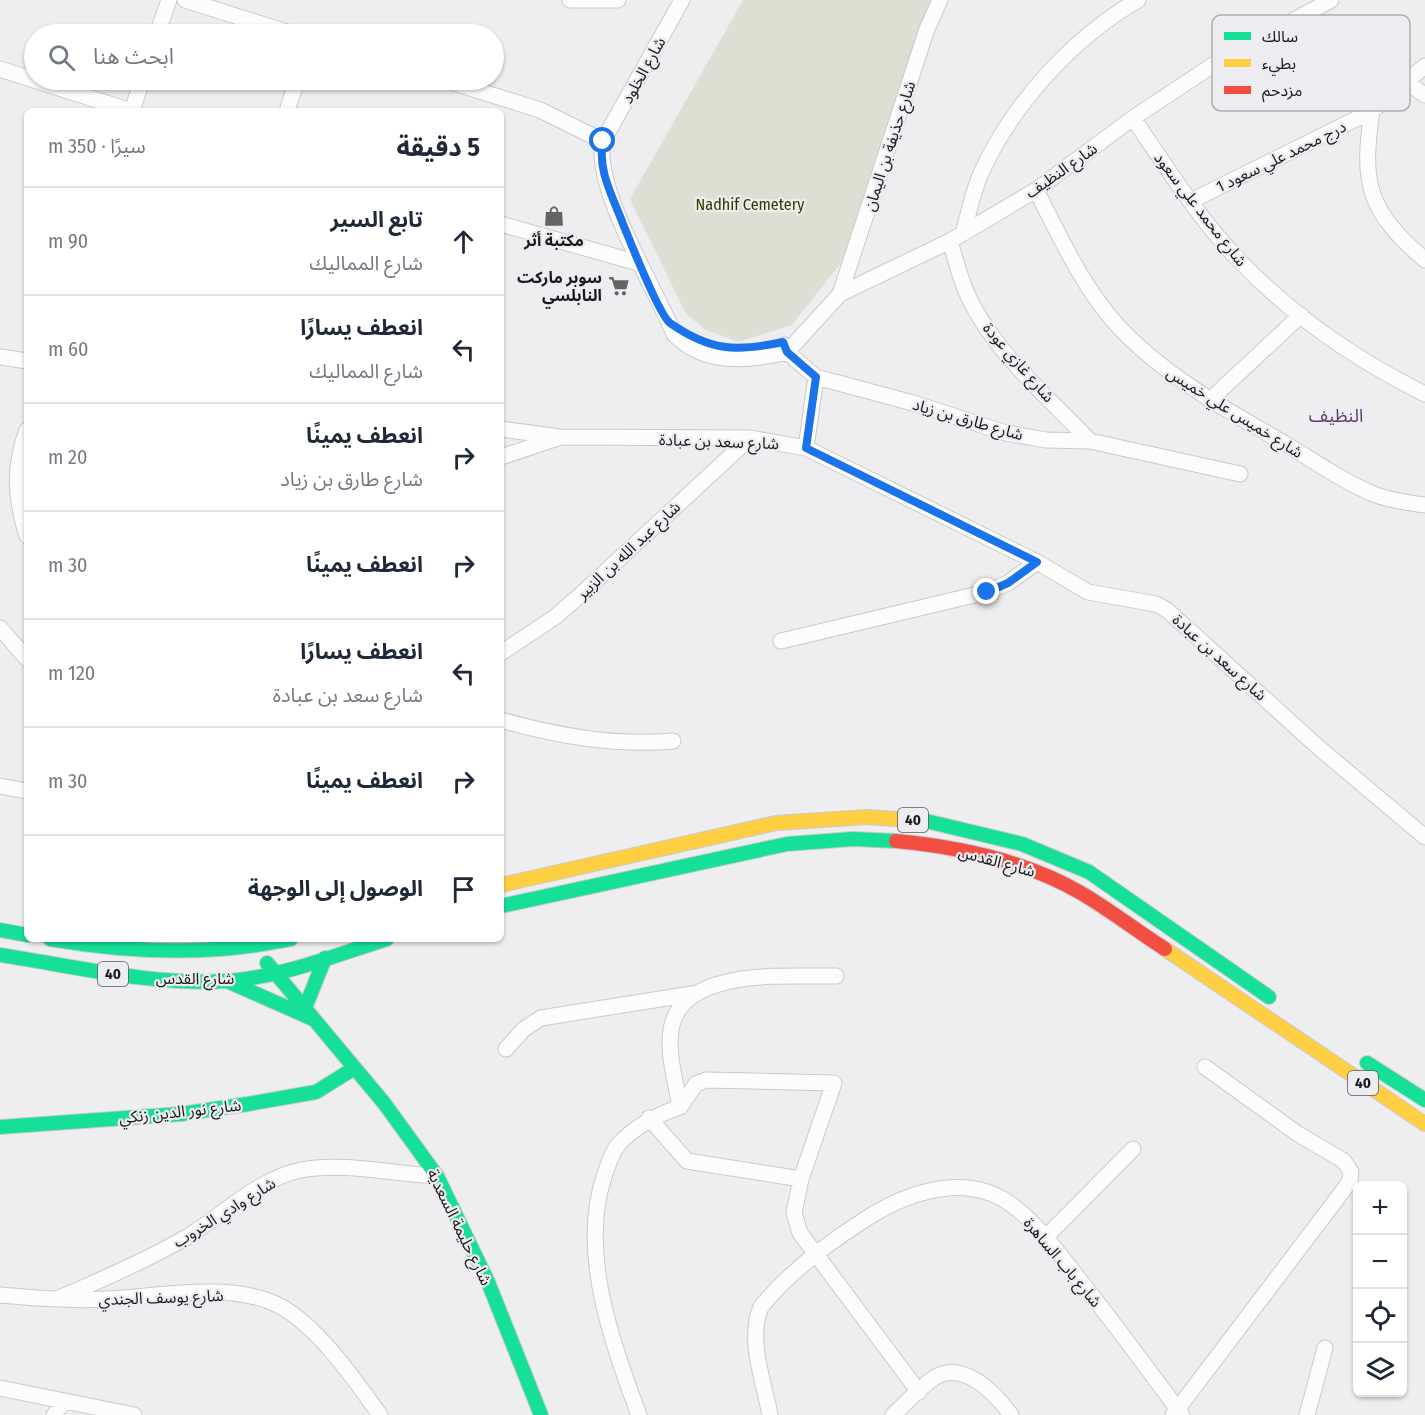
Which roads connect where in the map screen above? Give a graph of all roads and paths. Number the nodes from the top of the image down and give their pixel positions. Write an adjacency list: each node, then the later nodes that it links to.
1 (169, 0): 10 (street)
2 (185, 0): 11 (street)
3 (570, 0): 4 (street)
4 (618, 0)
5 (682, 0): 28 (street, شارع الخلود)
6 (939, 0): 35 (street, شارع حذيفة بن اليمان)
7 (1138, 0): 32 (street)
8 (1331, 0): 9 (street, شارع النظيف)
9 (1303, 15)
10 (161, 24)
11 (261, 24)
12 (1212, 66): 27 (street, شارع النظيف)
13 (1425, 66): 16 (street, درج محمد علي سعود 1)
14 (0, 69): 15 (street)
15 (24, 77)
16 (1410, 79)
17 (1410, 85): 22 (street)
18 (66, 90): 23 (street)
19 (138, 90): 24 (street)
20 (294, 90): 25 (street)
21 (477, 90): 28 (street)
22 (1425, 95)
23 (122, 108)
24 (132, 108)
25 (288, 108)
26 (1372, 111): 30 (street, درج محمد علي سعود 1); 33 (street)
27 (1133, 118): 29 (street, شارع النظيف); 30 (street, شارع محمد علي سعود)
28 (603, 141): 34 (street)
29 (1036, 190): 32 (street, شارع النظيف); 42 (street, شارع خميس علي خميس)
30 (1191, 201): 36 (street, شارع محمد علي سعود)
31 (504, 225): 34 (street)
32 (957, 237): 35 (street, شارع النظيف); 47 (street, شارع غازي عودة)
33 (1425, 260)
34 (638, 263): 37 (street)
35 (840, 294): 37 (street, شارع النظيف)
36 (1301, 315): 41 (street, شارع محمد علي سعود); 42 (street)
37 (788, 346): 40 (street, شارع طارق بن زياد)
38 (0, 357): 39 (street)
39 (24, 361)
40 (816, 377): 47 (street, شارع طارق بن زياد); 48 (street)
41 (1425, 394)
42 (1210, 400): 51 (street, شارع خميس علي خميس)
43 (504, 429): 44 (street, شارع سعد بن عبادة)
44 (560, 437): 45 (street, شارع سعد بن عبادة); 49 (street)
45 (750, 438): 48 (street, شارع سعد بن عبادة); 56 (street, شارع عبد الله بن الزبير)
46 (24, 440): 52 (street)
47 (1090, 441): 50 (street, شارع طارق بن زياد)
48 (806, 448): 53 (street, شارع سعد بن عبادة)
49 (504, 457)
50 (1240, 474)
51 (1425, 505)
52 (24, 527)
53 (1037, 562): 55 (street); 62 (street, شارع سعد بن عبادة)
54 (0, 628): 57 (street)
55 (781, 641)
56 (504, 651)
57 (24, 656)
58 (504, 721): 59 (street)
59 (673, 741)
60 (0, 786): 61 (street)
61 (24, 790)
62 (1425, 837)
63 (504, 884): 77 (main road, شارع القدس / 40)
64 (504, 905): 86 (main road, شارع القدس / 40)
65 (0, 930): 66 (main road)
66 (24, 934)
67 (78, 942): 70 (main road, شارع القدس / 40)
68 (280, 942): 70 (main road, شارع القدس / 40)
69 (377, 942): 72 (main road, شارع القدس / 40)
70 (253, 949): 73 (main road, شارع حليمة السعدية)
71 (0, 955): 75 (main road, شارع القدس / 40)
72 (325, 958): 73 (main road, شارع القدس / 40); 78 (main road)
73 (276, 973): 75 (main road, شارع القدس / 40); 78 (main road, شارع حليمة السعدية)
74 (836, 976): 76 (street)
75 (226, 981): 78 (main road)
76 (698, 993): 79 (street); 84 (street)
77 (1283, 1006)
78 (309, 1014): 82 (main road, شارع حليمة السعدية)
79 (507, 1049)
80 (1355, 1054): 83 (main road, 40)
81 (1205, 1067): 99 (street)
82 (353, 1069): 87 (main road, شارع نور الدين زنكي); 89 (main road, شارع حليمة السعدية)
83 (1425, 1100)
84 (680, 1107): 85 (street); 90 (street)
85 (649, 1118): 90 (street); 104 (street)
86 (1425, 1124)
87 (0, 1127)
88 (1133, 1149): 91 (street)
89 (437, 1176): 94 (street, شارع وادي الخروب); 103 (main road, شارع حليمة السعدية)
90 (801, 1179): 92 (street)
91 (1046, 1237): 92 (street, شارع باب الساهرة); 99 (street, شارع باب الساهرة)
92 (815, 1254): 97 (street); 105 (street, شارع باب الساهرة)
93 (0, 1295): 94 (street, شارع يوسف الجندي)
94 (57, 1299): 102 (street, شارع يوسف الجندي)
95 (1325, 1348): 108 (street)
96 (0, 1388): 98 (street)
97 (919, 1392): 106 (street); 107 (street)
98 (64, 1401): 100 (street); 101 (street)
99 (1177, 1413)
100 (54, 1415)
101 (134, 1415)
102 (380, 1415)
103 (541, 1415)
104 (639, 1415)
105 (770, 1415)
106 (893, 1415)
107 (1011, 1415)
108 (1307, 1415)

